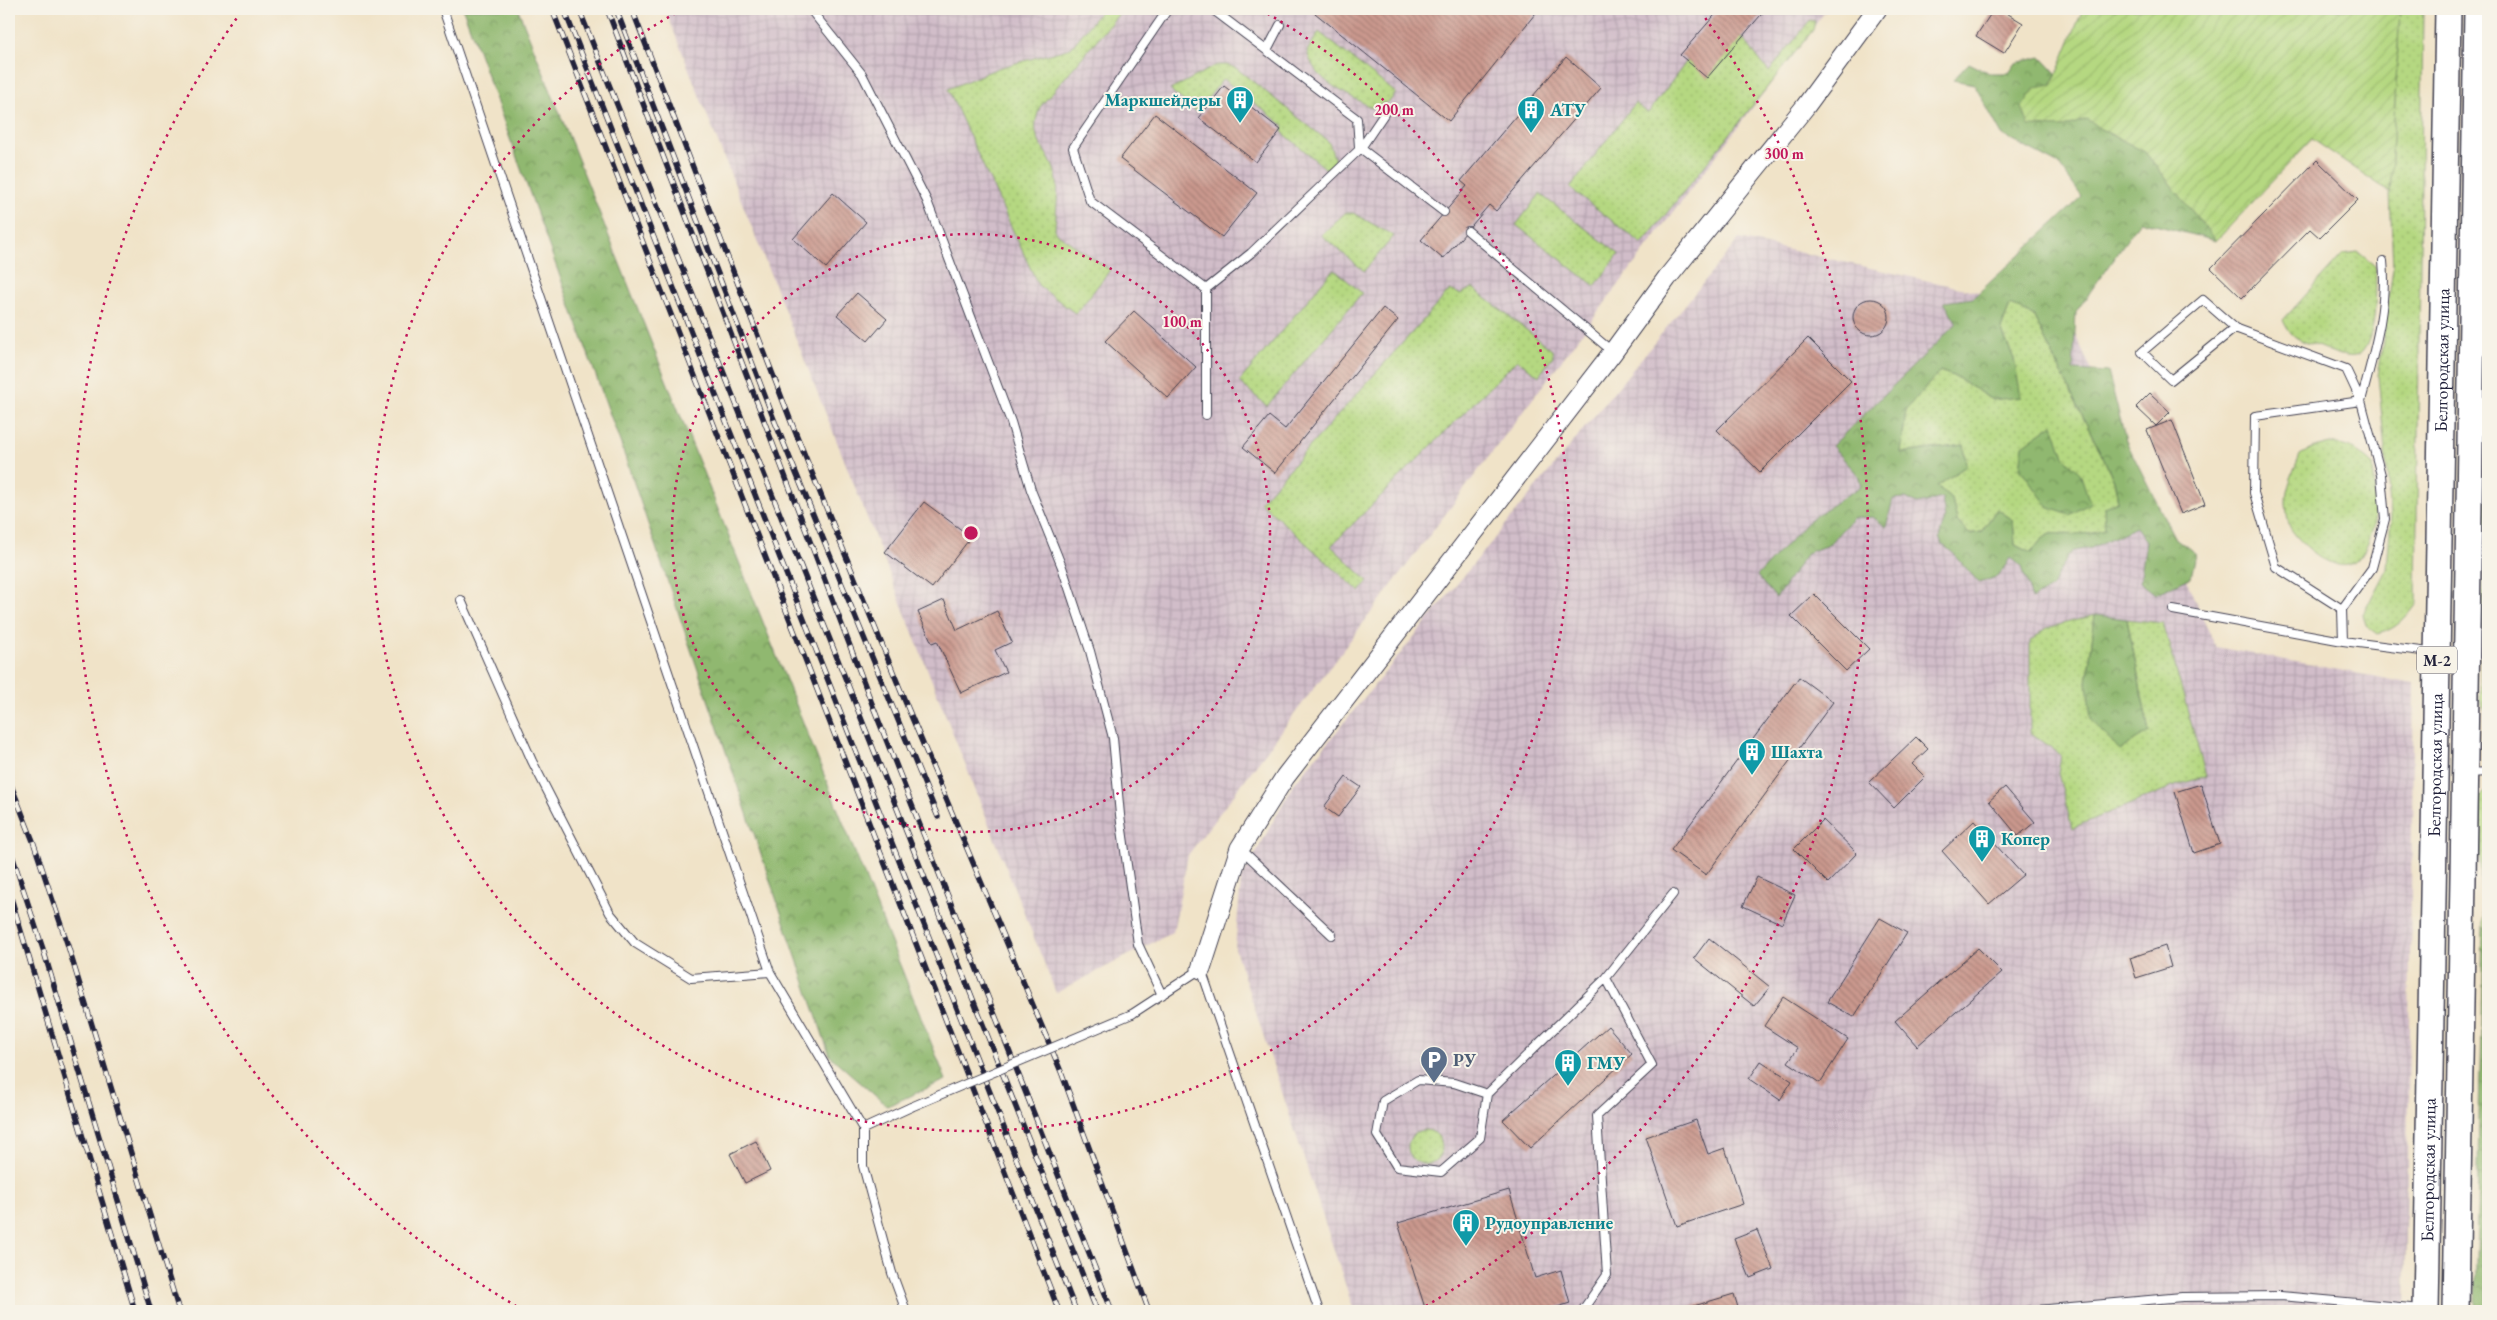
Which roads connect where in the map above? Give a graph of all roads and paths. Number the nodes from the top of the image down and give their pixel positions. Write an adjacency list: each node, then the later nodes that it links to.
1 (443, 9): 31 (lane)
2 (810, 9): 33 (lane)
3 (1168, 9): 15 (lane)
4 (1212, 9): 9 (lane)
5 (1877, 9): 17 (street)
6 (2448, 9): 24 (main road, Белгородская улица / М-2)
7 (2477, 9): 25 (main road, Белгородская улица / М-2)
8 (1280, 25): 9 (lane)
9 (1267, 50): 11 (lane)
10 (1384, 114): 11 (lane)
11 (1361, 148): 12 (lane); 15 (lane)
12 (1444, 212)
13 (1468, 231): 17 (lane)
14 (2383, 261): 18 (lane)
15 (1206, 289): 19 (lane)
16 (2235, 328): 16 (lane); 18 (lane)
17 (1613, 352): 27 (street)
18 (2362, 401): 21 (lane); 21 (lane)
19 (1206, 414)
20 (461, 600): 31 (lane)
21 (2342, 609): 23 (lane)
22 (2173, 610): 23 (lane)
23 (2343, 640): 24 (lane)
24 (2437, 653): 25 (lane); 36 (main road, Белгородская улица / М-2)
25 (2466, 653): 26 (main road, Белгородская улица / М-2)
26 (2476, 772): 41 (main road, Белгородская улица / М-2)
27 (1240, 848): 29 (lane); 30 (street)
28 (1673, 894): 32 (lane)
29 (1332, 936)
30 (1201, 969): 33 (lane); 38 (lane)
31 (770, 972): 35 (lane)
32 (1606, 978): 34 (lane); 39 (lane)
33 (1162, 996): 35 (lane, bridge)
34 (1486, 1094): 34 (lane)
35 (863, 1129): 37 (lane)
36 (2426, 1310): 40 (lane)
37 (906, 1311)
38 (1319, 1311)
39 (1582, 1311)
40 (2026, 1311)
41 (2456, 1311)

